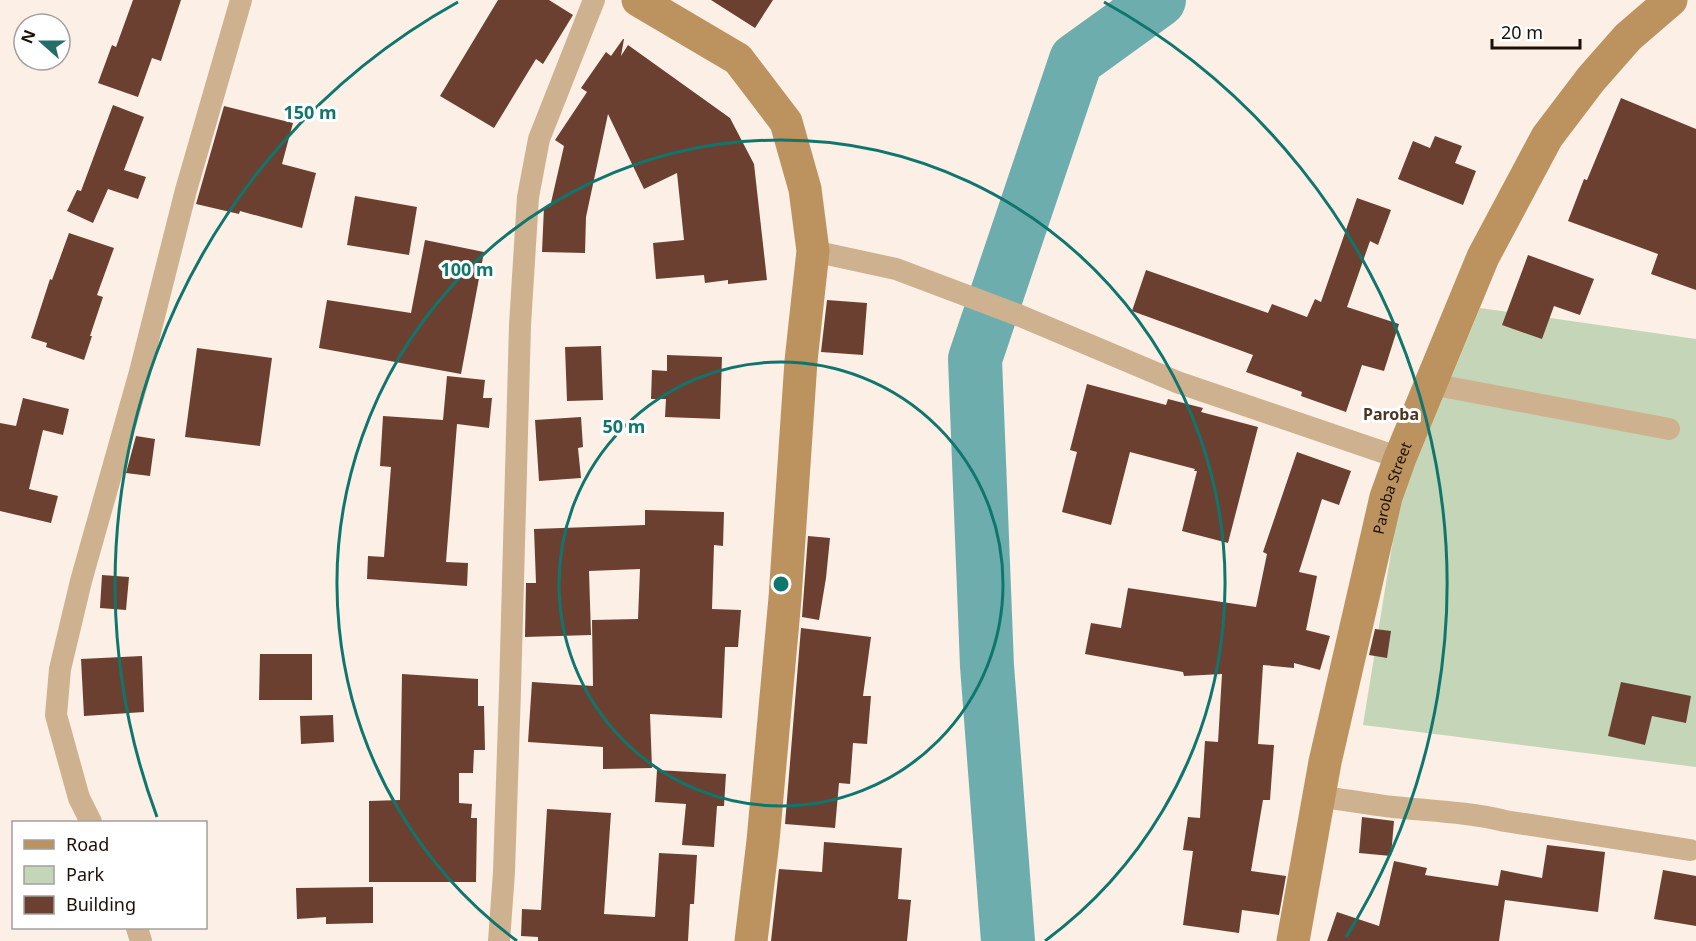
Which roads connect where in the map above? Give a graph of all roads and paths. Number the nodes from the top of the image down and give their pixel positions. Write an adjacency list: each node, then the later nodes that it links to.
1 (241, 0): 10 (street)
2 (594, 0): 12 (street)
3 (638, 0): 5 (street)
4 (1671, 0): 6 (street, Paroba Street)
5 (813, 251): 8 (street); 13 (street)
6 (1431, 384): 7 (street); 8 (street, Paroba Street)
7 (1669, 429)
8 (1400, 458): 9 (street, Paroba Street)
9 (1318, 797): 11 (street); 14 (street, Paroba Street)
10 (90, 821)
11 (1690, 850)
12 (499, 941)
13 (751, 941)
14 (1293, 941)

